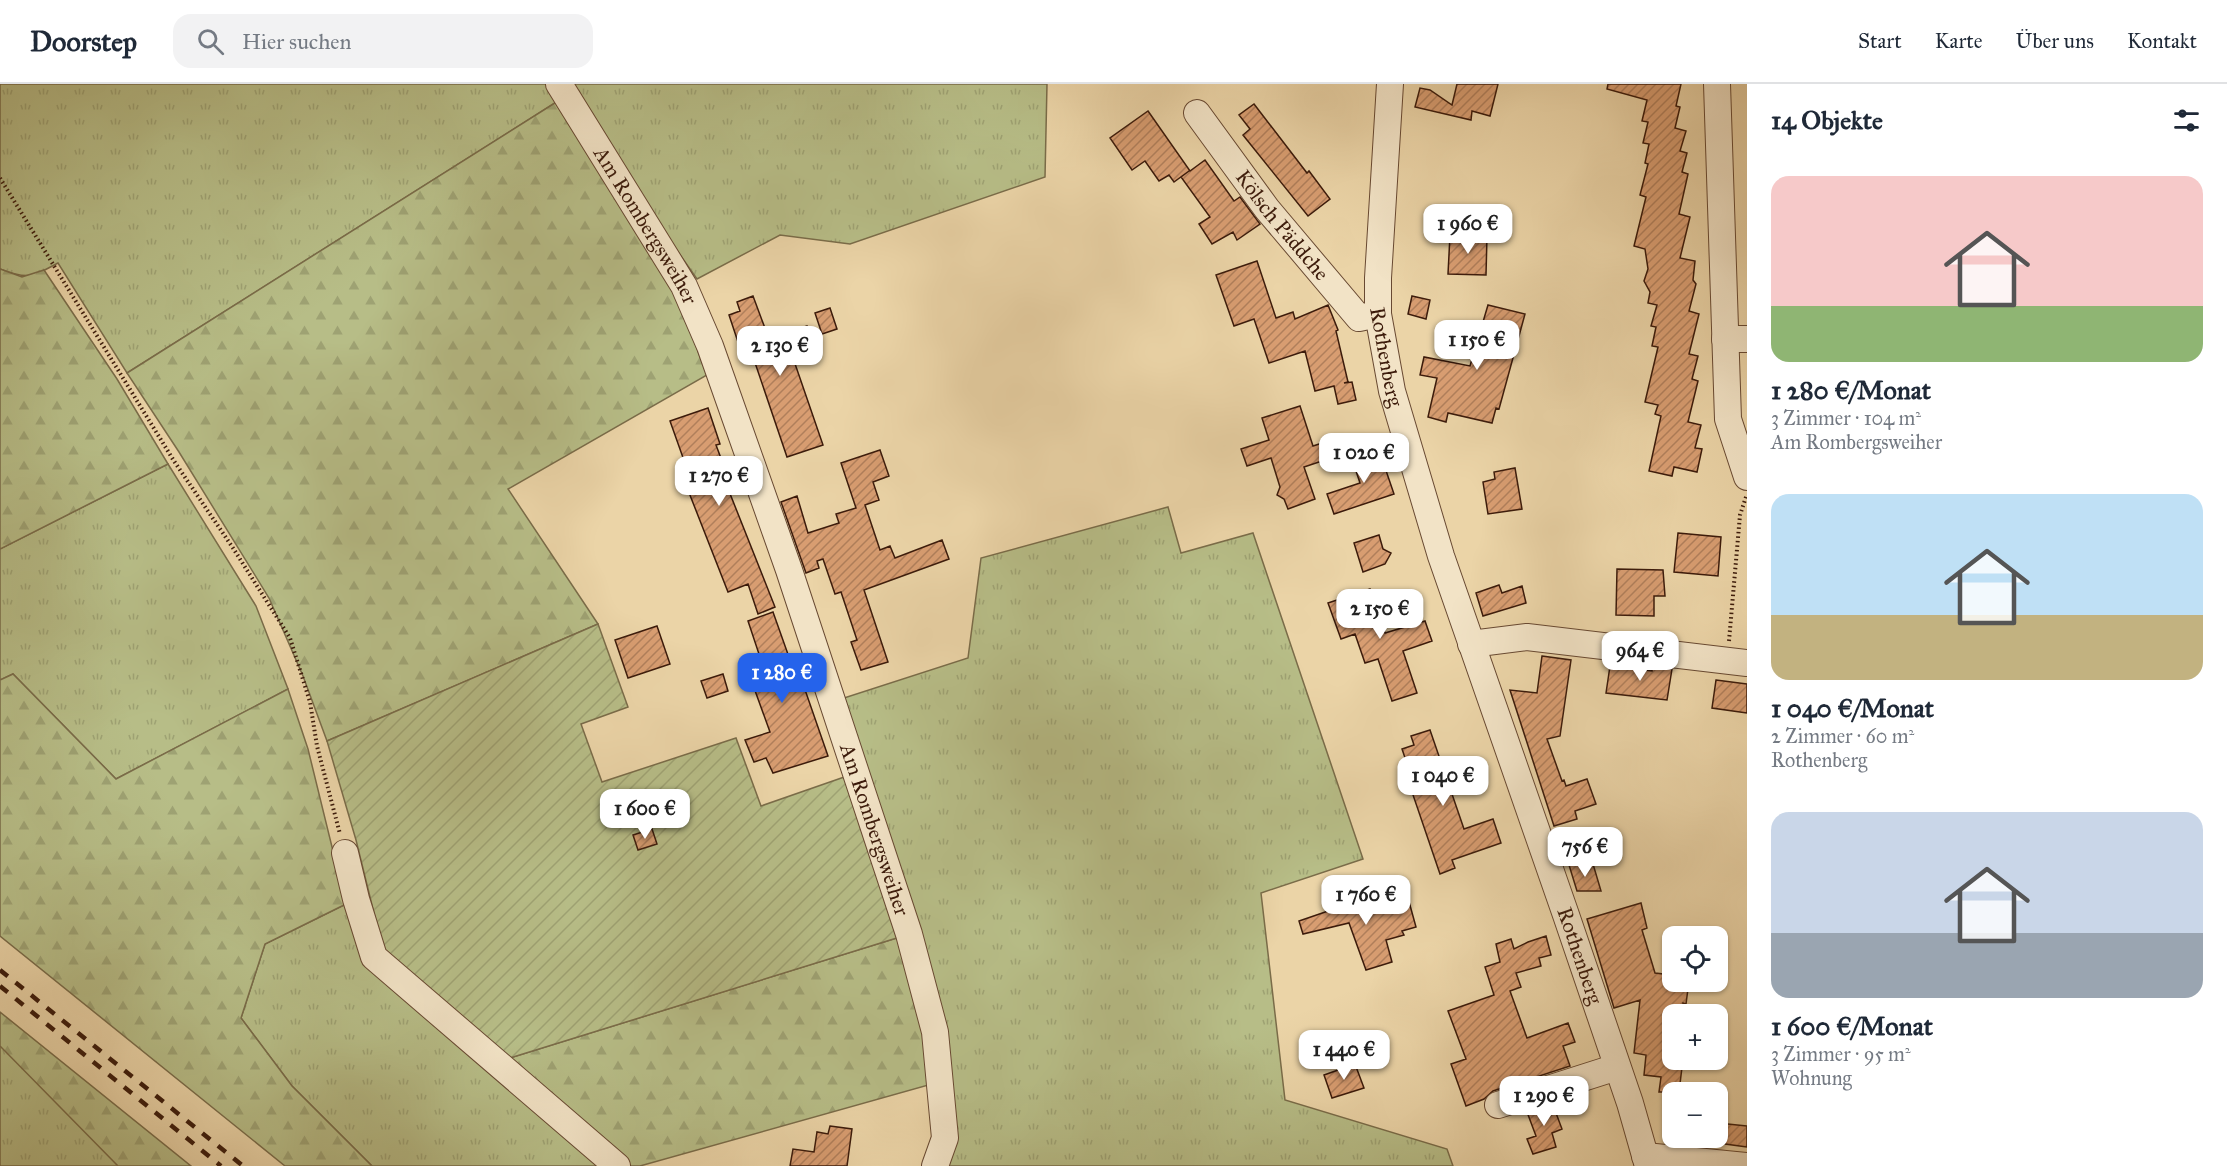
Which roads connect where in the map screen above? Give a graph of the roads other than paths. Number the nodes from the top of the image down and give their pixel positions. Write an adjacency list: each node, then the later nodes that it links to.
1 (559, 84): 15 (street, Am Rombergsweiher)
2 (1390, 84): 5 (street, Rothenberg)
3 (1717, 84): 6 (street)
4 (1197, 114): 5 (street, Kölsch Päddche)
5 (1378, 314): 8 (street, Rothenberg)
6 (1736, 339): 7 (street)
7 (1747, 477)
8 (1471, 644): 9 (street); 11 (street, Rothenberg)
9 (1737, 661)
10 (345, 853): 14 (street)
11 (1617, 1067): 12 (street); 13 (street, Rothenberg)
12 (1498, 1105)
13 (1647, 1161): 16 (street)
14 (617, 1166)
15 (935, 1166)
16 (1747, 1166)

